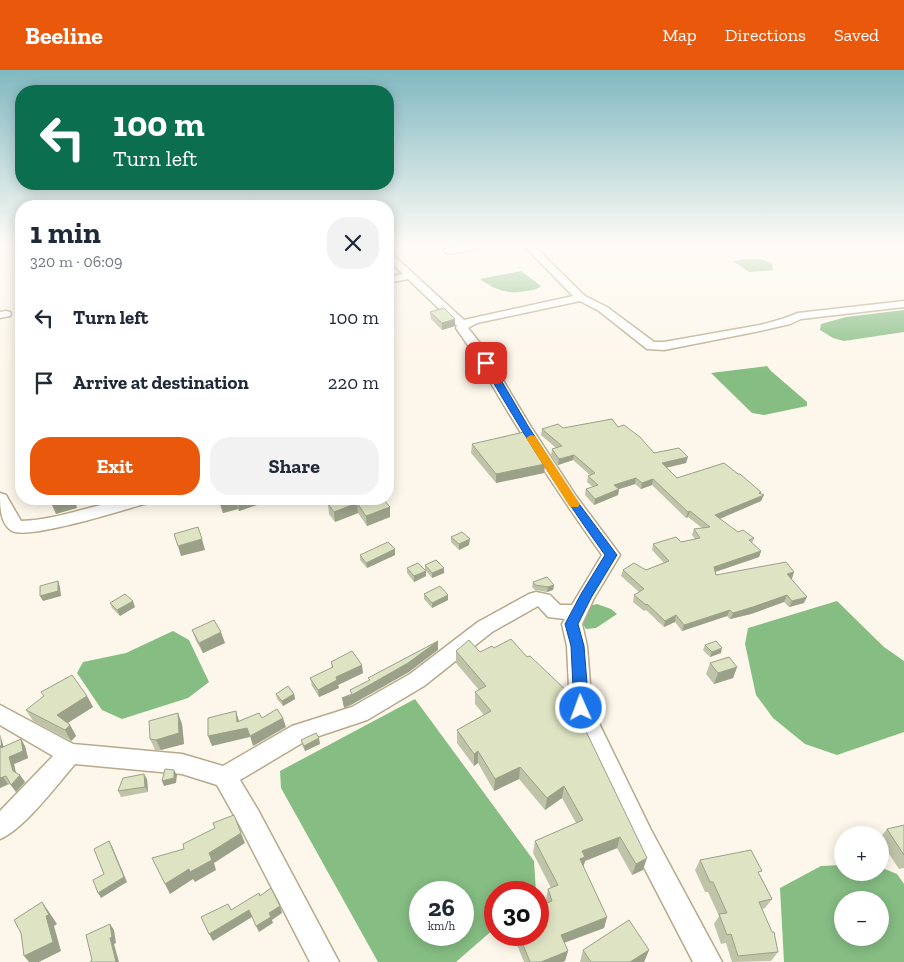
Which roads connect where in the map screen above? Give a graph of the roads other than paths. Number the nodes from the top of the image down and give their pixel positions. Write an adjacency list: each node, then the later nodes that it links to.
1 (422, 288): 5 (street)
2 (570, 288): 3 (street)
3 (581, 298): 4 (street); 5 (street)
4 (904, 304)
5 (463, 325): 8 (street)
6 (0, 498): 7 (street)
7 (122, 505)
8 (577, 612): 11 (street); 14 (street)
9 (0, 714): 10 (street)
10 (70, 754): 11 (street); 12 (street)
11 (225, 777): 13 (street)
12 (0, 827)
13 (325, 962)
14 (708, 962)

